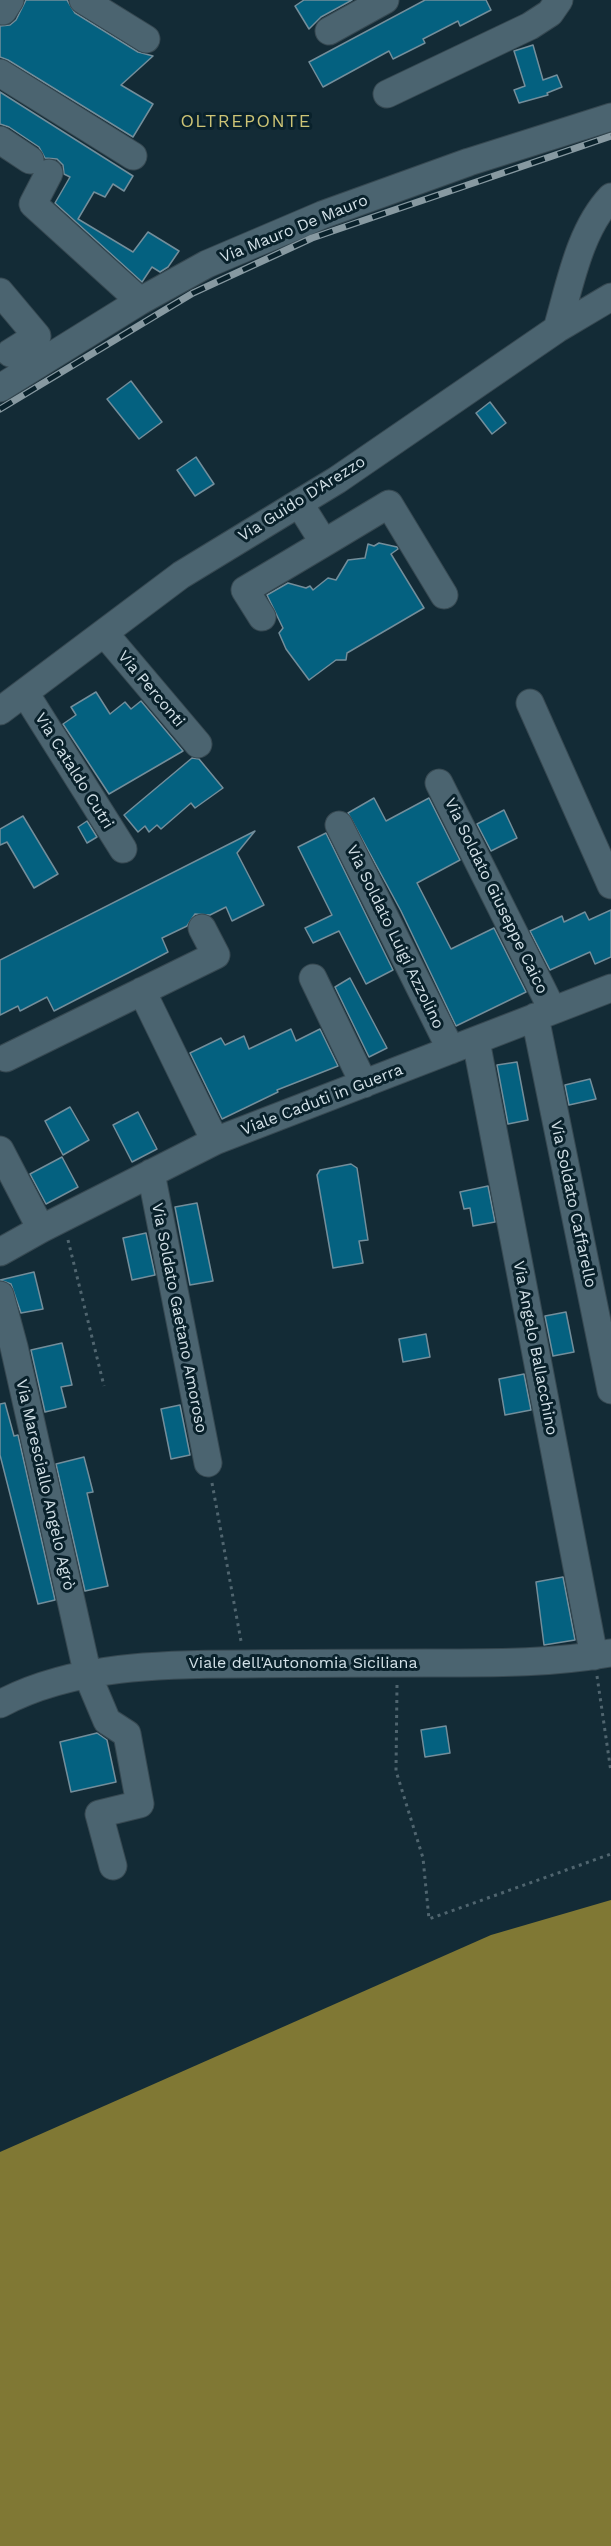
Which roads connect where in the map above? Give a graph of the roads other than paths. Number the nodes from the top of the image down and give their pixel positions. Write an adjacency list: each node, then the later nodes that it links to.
1 (83, 0): 5 (street)
2 (385, 0): 4 (street)
3 (559, 0): 7 (street)
4 (329, 31)
5 (146, 39)
6 (0, 73): 10 (street)
7 (387, 94)
8 (611, 117): 14 (street, Via Mauro De Mauro)
9 (0, 140): 14 (street)
10 (133, 156)
11 (611, 197): 15 (street)
12 (0, 292): 16 (street)
13 (611, 297): 15 (street, Via Guido D'Arezzo)
14 (140, 301): 16 (street, Via Mauro De Mauro)
15 (557, 329): 18 (street, Via Guido D'Arezzo)
16 (11, 362): 17 (street, Via Mauro De Mauro)
17 (0, 388)
18 (299, 503): 19 (street); 22 (street, Via Guido D'Arezzo)
19 (324, 543): 20 (street); 21 (street)
20 (444, 595)
21 (262, 617)
22 (105, 634): 23 (street, Via Guido D'Arezzo); 26 (street, Via Perconti)
23 (25, 693): 25 (street, Via Guido D'Arezzo); 29 (street, Via Cataldo Cutri)
24 (530, 703): 30 (street)
25 (0, 711)
26 (198, 744)
27 (440, 783): 35 (street, Via Soldato Giuseppe Caico)
28 (339, 825): 36 (street, Via Soldato Luigi Azzolino)
29 (123, 849)
30 (611, 885)
31 (202, 928): 34 (street)
32 (313, 978): 38 (street)
33 (611, 988): 35 (street, Viale Caduti in Guerra)
34 (146, 999): 37 (street); 39 (street)
35 (543, 1013): 36 (street, Viale Caduti in Guerra); 45 (street, Via Soldato Caffarello)
36 (463, 1045): 38 (street, Viale Caduti in Guerra); 47 (street, Via Angelo Ballacchino)
37 (6, 1058)
38 (364, 1084): 39 (street, Viale Caduti in Guerra)
39 (215, 1141): 41 (street, Viale Caduti in Guerra)
40 (0, 1150): 42 (street)
41 (151, 1173): 42 (street, Viale Caduti in Guerra); 46 (street, Via Soldato Gaetano Amoroso)
42 (51, 1223): 43 (street, Viale Caduti in Guerra)
43 (0, 1252)
44 (0, 1295): 48 (street, Via Maresciallo Angelo Agrò)
45 (611, 1390)
46 (208, 1463)
47 (602, 1654): 48 (street, Viale dell'Autonomia Siciliana)
48 (88, 1676): 49 (street, Viale dell'Autonomia Siciliana); 50 (street, Via Maresciallo Angelo Agrò)
49 (0, 1704)
50 (113, 1866)

